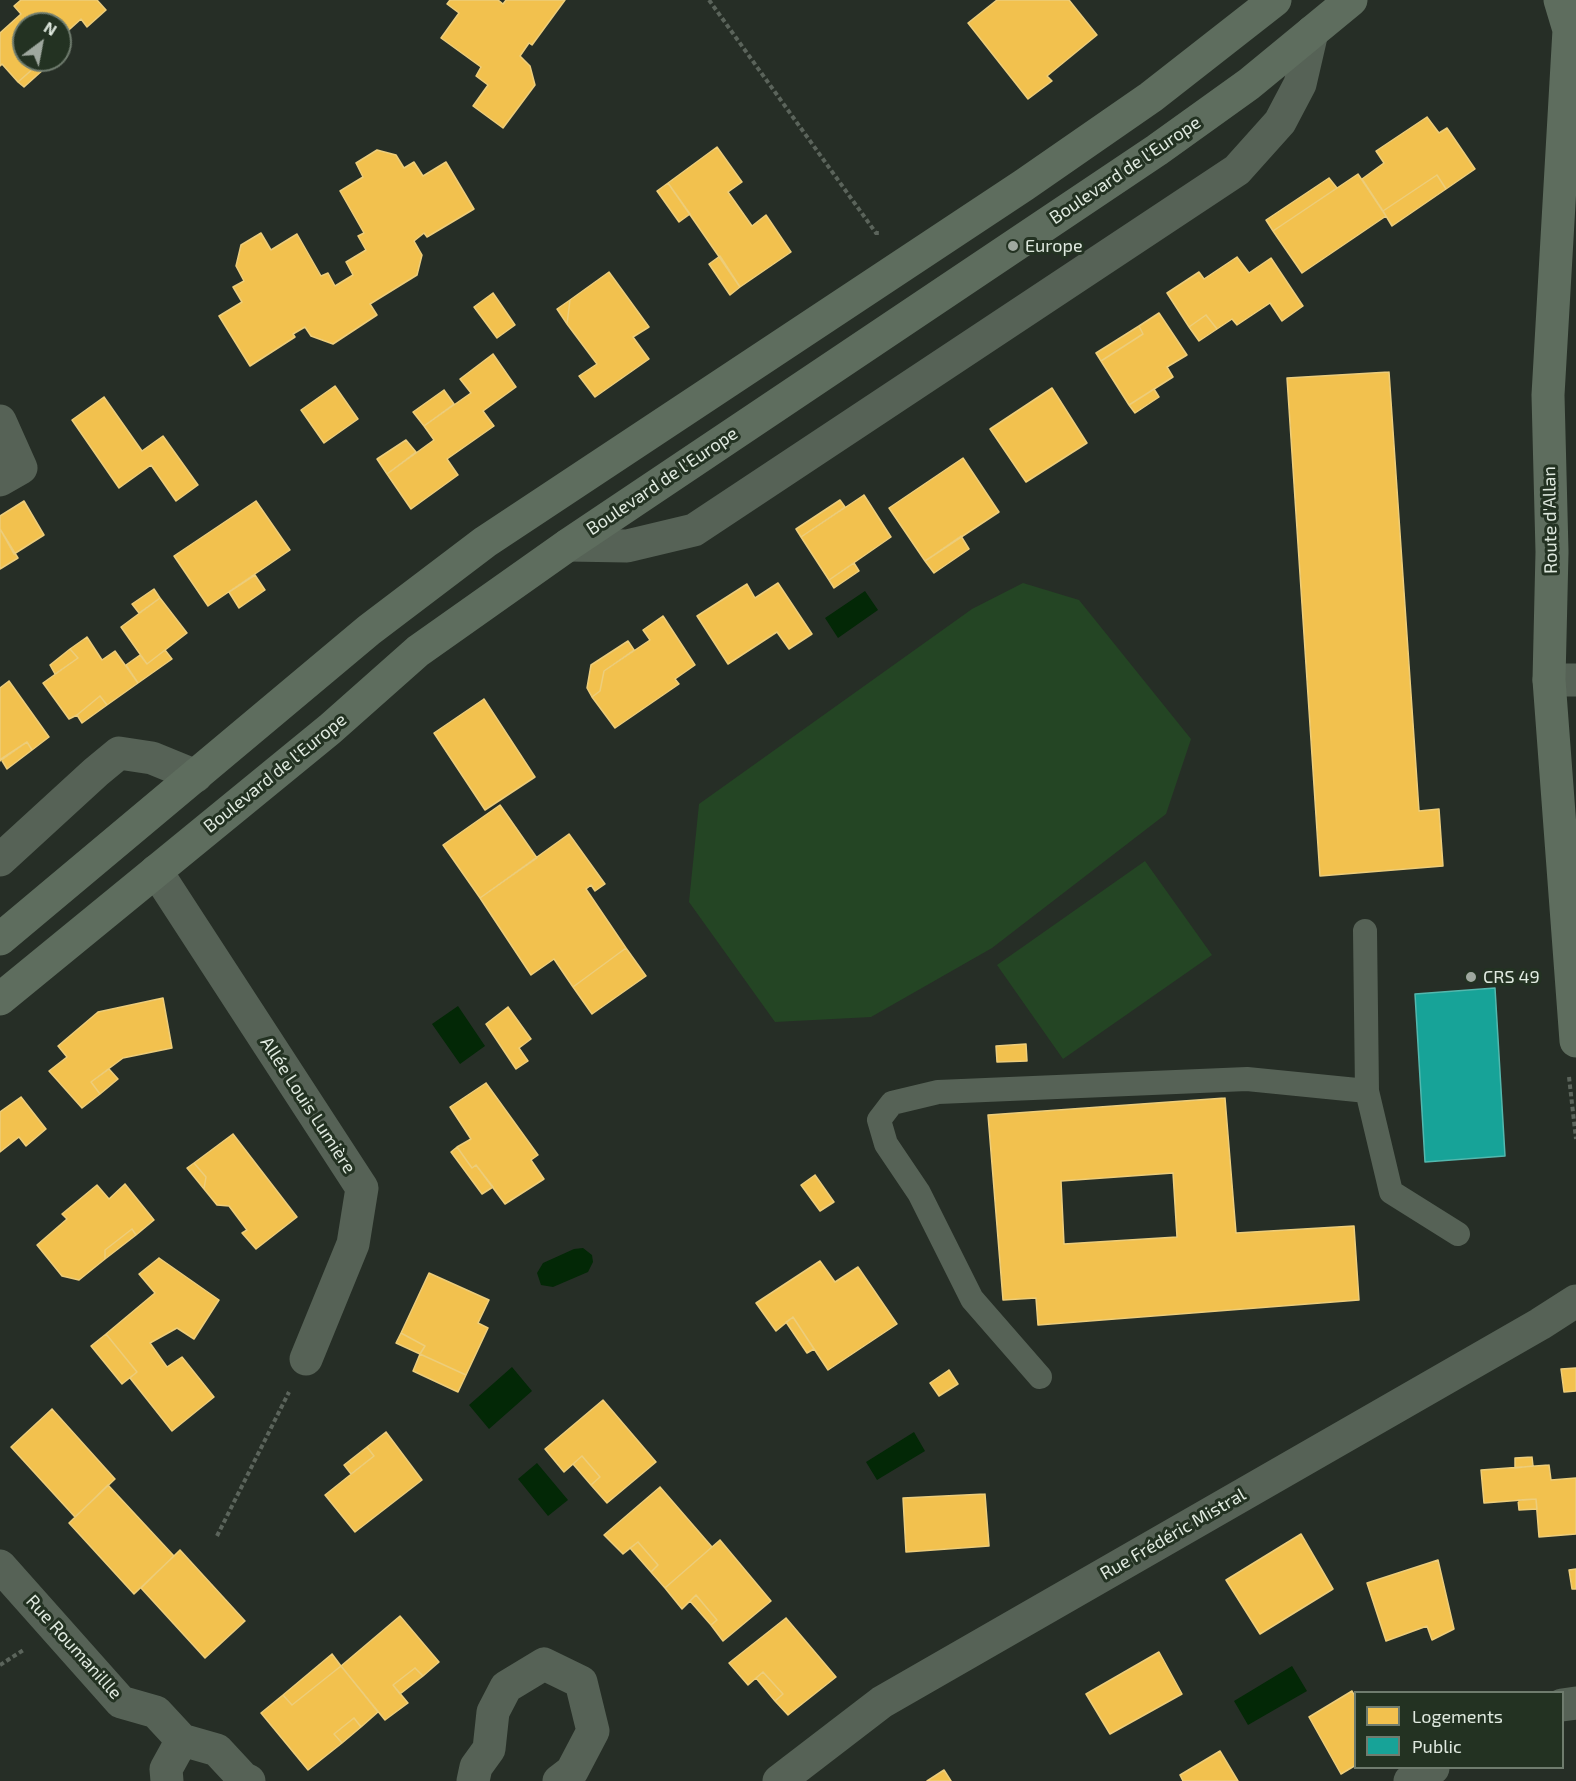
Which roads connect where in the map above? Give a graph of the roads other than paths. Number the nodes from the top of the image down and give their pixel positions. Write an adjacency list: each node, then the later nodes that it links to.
1 (1275, 0): 9 (main road)
2 (1351, 0): 4 (main road, Boulevard de l'Europe)
3 (1560, 0): 8 (main road, Route d'Allan)
4 (1312, 33): 7 (main road, Boulevard de l'Europe); 7 (street)
5 (0, 421): 6 (street)
6 (0, 480)
7 (568, 545): 11 (main road, Boulevard de l'Europe)
8 (1563, 680): 13 (main road, Route d'Allan)
9 (196, 776): 10 (street); 14 (main road)
10 (0, 860)
11 (156, 871): 15 (main road, Boulevard de l'Europe); 20 (street, Allée Louis Lumière)
12 (1365, 931): 17 (lane)
13 (1572, 931): 16 (main road, Route d'Allan)
14 (0, 939)
15 (0, 999)
16 (1576, 1041)
17 (1367, 1090): 18 (lane); 21 (lane)
18 (1458, 1234)
19 (1576, 1301): 29 (street, Rue Frédéric Mistral)
20 (306, 1359)
21 (1040, 1377)
22 (0, 1566): 23 (street, Rue Roumanillle)
23 (182, 1740): 25 (street); 26 (street)
24 (1430, 1769): 30 (street)
25 (167, 1781)
26 (249, 1781)
27 (473, 1781): 28 (street)
28 (559, 1781)
29 (779, 1781)
30 (1410, 1781)

